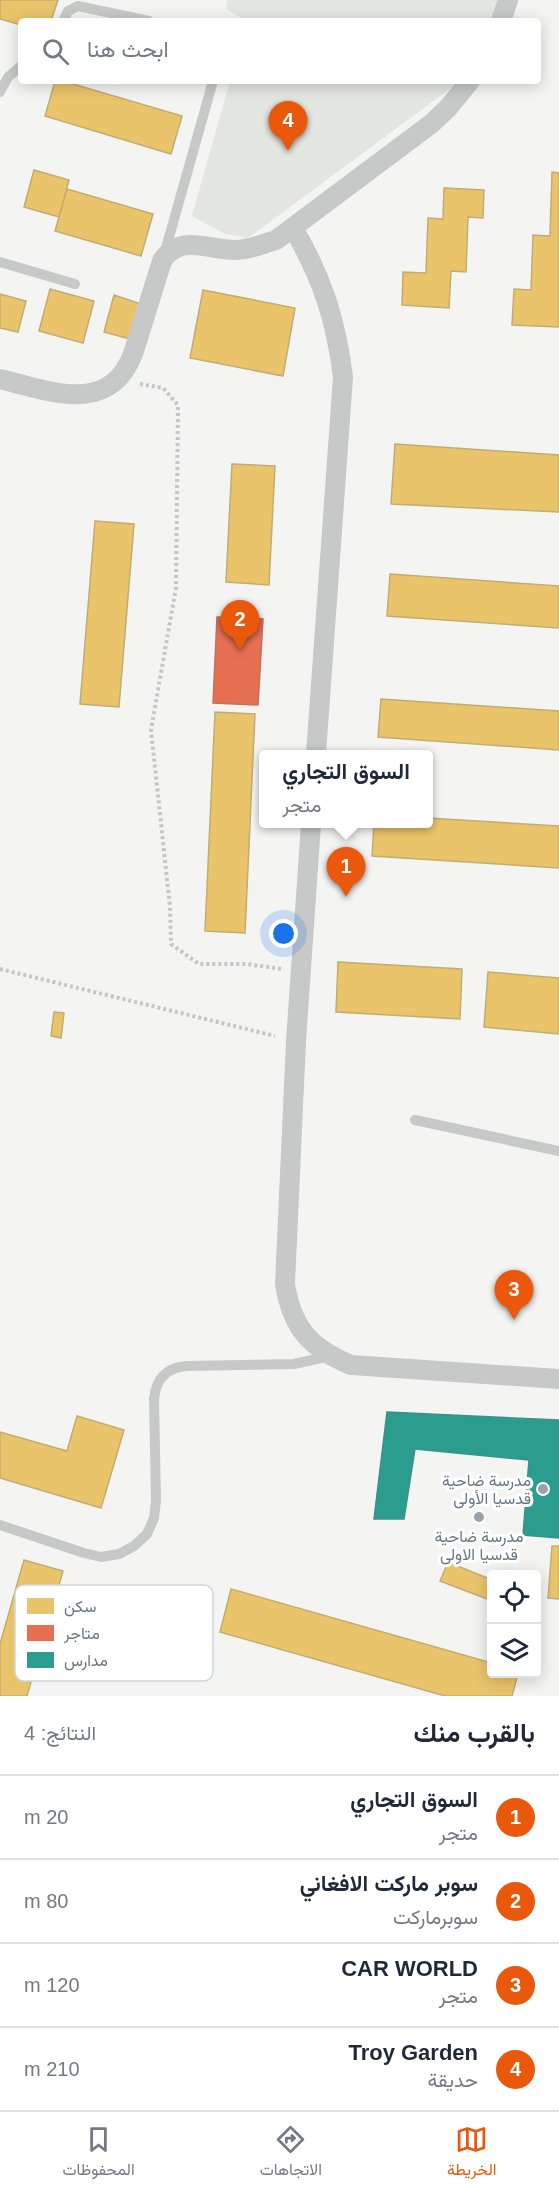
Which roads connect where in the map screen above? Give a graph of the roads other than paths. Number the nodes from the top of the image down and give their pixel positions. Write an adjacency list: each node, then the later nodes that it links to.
1 (508, 0): 4 (street)
2 (64, 18): 3 (lane)
3 (135, 18)
4 (502, 18)
5 (18, 69): 8 (lane)
6 (212, 84): 10 (lane)
7 (468, 84): 9 (street)
8 (0, 92)
9 (293, 228): 10 (street); 14 (street)
10 (162, 261): 13 (street)
11 (0, 262): 12 (lane)
12 (75, 284)
13 (0, 379)
14 (316, 750)
15 (311, 828): 18 (street)
16 (415, 1120): 17 (lane)
17 (559, 1151)
18 (330, 1356): 19 (street); 20 (lane)
19 (559, 1379)
20 (0, 1525)

